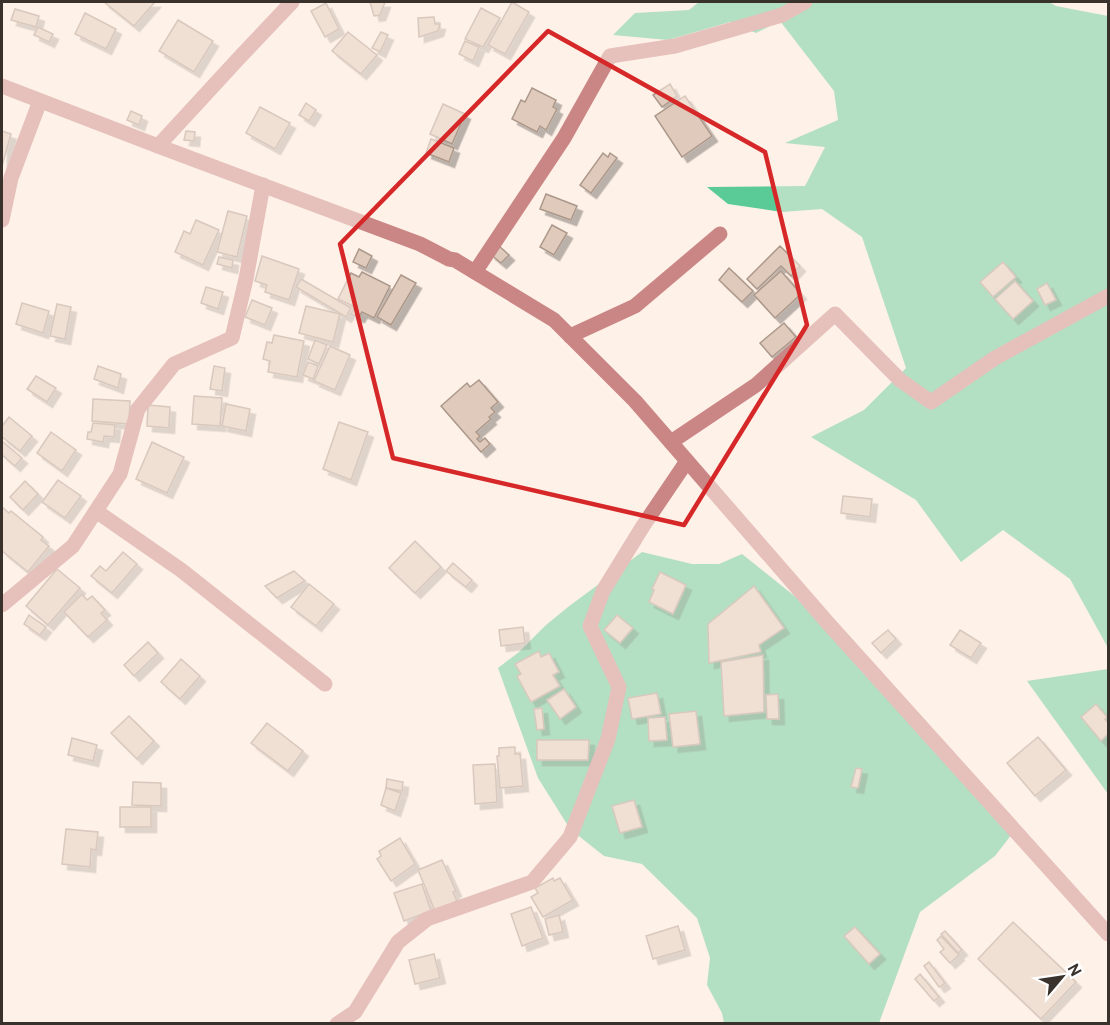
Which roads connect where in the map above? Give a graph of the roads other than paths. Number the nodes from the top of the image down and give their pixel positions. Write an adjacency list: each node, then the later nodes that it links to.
1 (292, 2): 5 (street)
2 (805, 2): 9 (street)
3 (2, 86): 4 (street)
4 (40, 101): 5 (street); 7 (street)
5 (158, 146): 6 (street)
6 (263, 185): 9 (street); 14 (street)
7 (2, 220)
8 (720, 234): 11 (street)
9 (475, 272): 11 (street)
10 (1108, 296): 12 (street)
11 (570, 336): 12 (street)
12 (671, 442): 13 (street)
13 (687, 461): 17 (street); 18 (street)
14 (96, 510): 15 (street); 16 (street)
15 (2, 605)
16 (325, 684)
17 (1108, 934)
18 (337, 1023)

